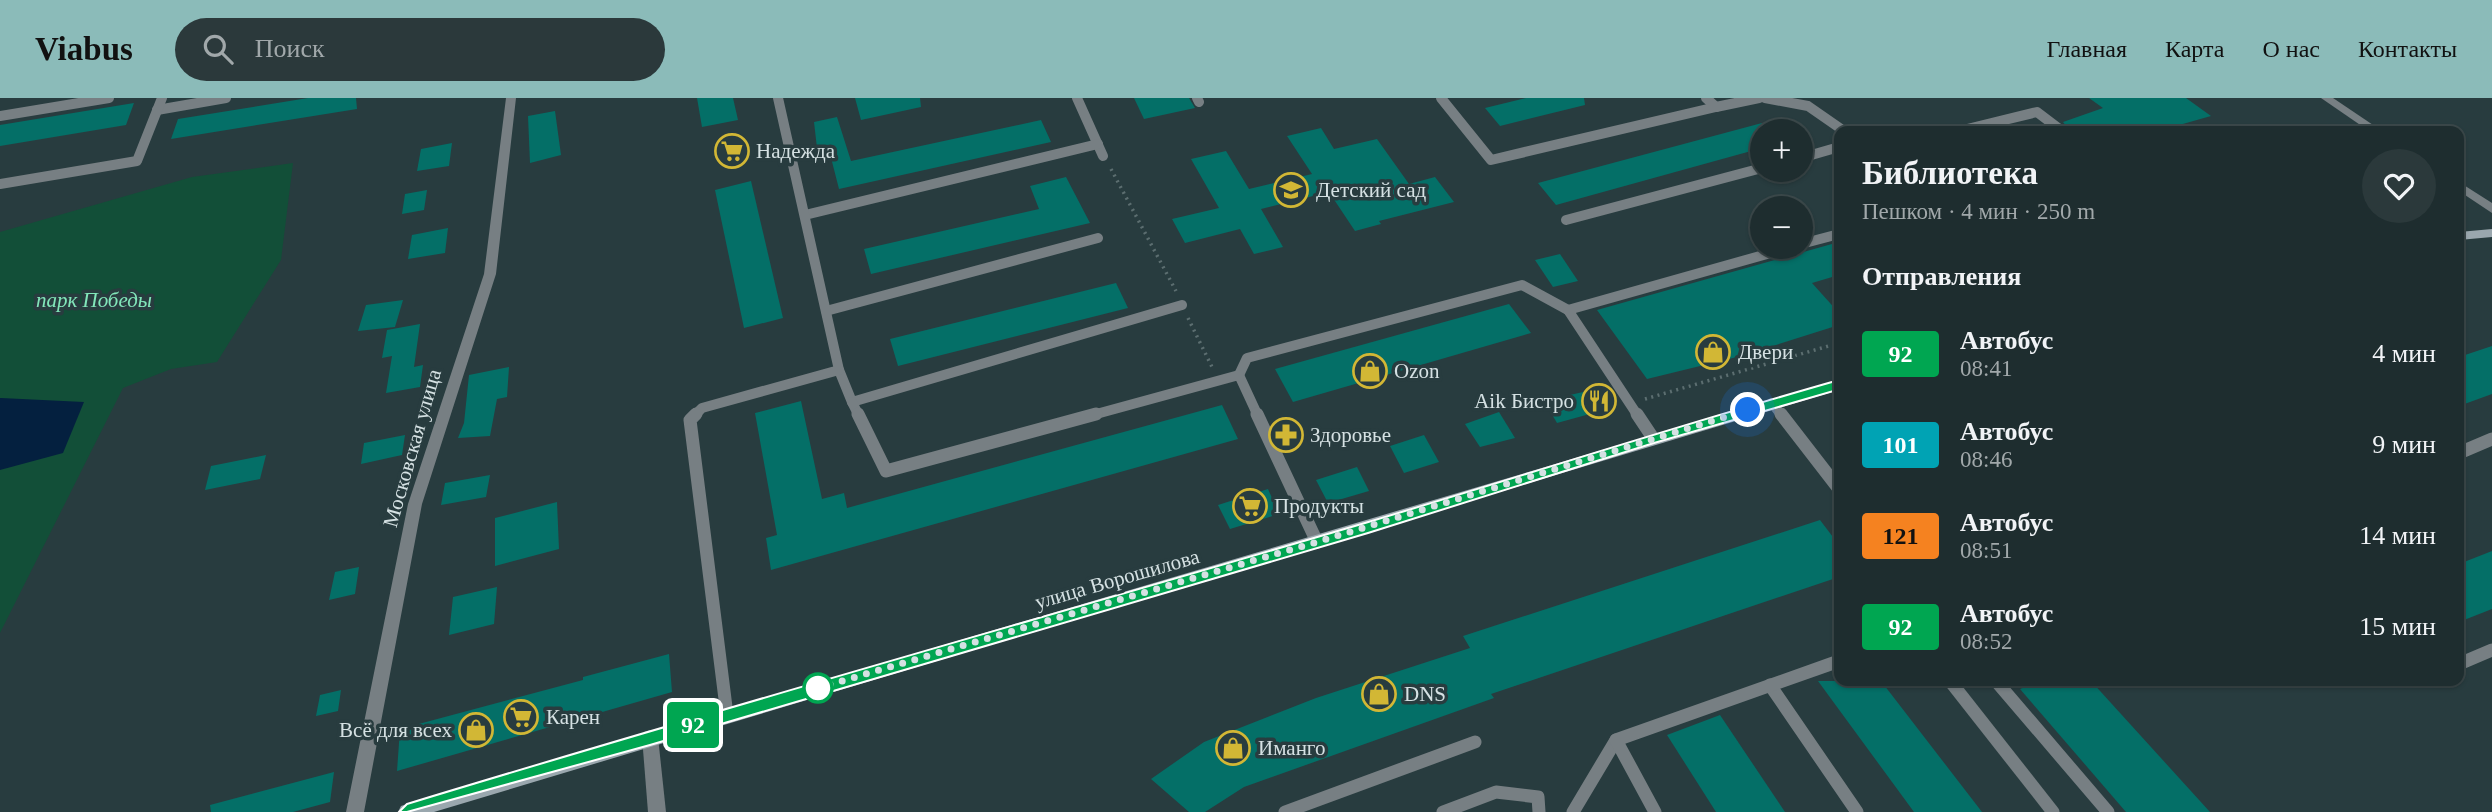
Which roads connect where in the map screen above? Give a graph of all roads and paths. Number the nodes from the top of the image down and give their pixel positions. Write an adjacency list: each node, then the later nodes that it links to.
1 (109, 98): 14 (lane)
2 (162, 98): 13 (lane)
3 (226, 98): 13 (lane)
4 (511, 98): 62 (street, Московская улица)
5 (778, 98): 27 (lane)
6 (1077, 98): 19 (lane)
7 (1441, 98): 12 (lane)
8 (1706, 98): 12 (lane)
9 (1759, 98): 12 (lane)
10 (1765, 98): 15 (lane)
11 (2326, 98): 18 (street)
12 (1716, 107)
13 (157, 110): 24 (lane)
14 (0, 116)
15 (1837, 126)
16 (1980, 126): 17 (lane)
17 (2055, 126)
18 (2368, 126)
19 (1098, 144): 22 (lane); 27 (lane)
20 (1834, 149): 21 (lane)
21 (1813, 155)
22 (1103, 156): 35 (path)
23 (1750, 171): 28 (lane)
24 (0, 184)
25 (2464, 189): 26 (street)
26 (2492, 209)
27 (805, 215): 38 (lane)
28 (1566, 220)
29 (2492, 233): 31 (main road)
30 (1834, 234): 33 (lane)
31 (2464, 236)
32 (1098, 238): 38 (lane)
33 (1813, 241)
34 (1750, 259): 37 (lane)
35 (1177, 294)
36 (1182, 306): 42 (path); 44 (lane)
37 (1568, 310): 41 (lane); 45 (lane)
38 (825, 312): 40 (lane)
39 (1834, 344): 45 (path)
40 (839, 370): 44 (lane); 58 (lane)
41 (1239, 375): 42 (lane); 51 (lane)
42 (1219, 380): 44 (lane)
43 (1834, 386): 46 (main road, улица Ворошилова)
44 (852, 402)
45 (1631, 403): 47 (lane)
46 (1772, 403): 47 (main road, улица Ворошилова); 50 (lane)
47 (1653, 438): 51 (main road, улица Ворошилова)
48 (2492, 439): 49 (lane)
49 (2464, 451)
50 (1834, 483)
51 (1317, 542): 58 (main road, улица Ворошилова)
52 (2492, 650): 53 (lane)
53 (2464, 662)
54 (1834, 663): 55 (lane)
55 (1770, 685): 60 (lane); 70 (lane)
56 (1954, 686): 71 (lane)
57 (2000, 686): 72 (lane)
58 (727, 715): 59 (main road, улица Ворошилова)
59 (650, 737): 63 (main road, улица Ворошилова); 64 (street)
60 (1616, 740): 68 (lane); 69 (lane)
61 (1475, 742): 65 (lane)
62 (355, 812)
63 (407, 812)
64 (657, 812)
65 (1285, 812)
66 (1443, 812): 67 (lane)
67 (1539, 812)
68 (1573, 812)
69 (1655, 812)
70 (1857, 812)
71 (2053, 812)
72 (2108, 812)

